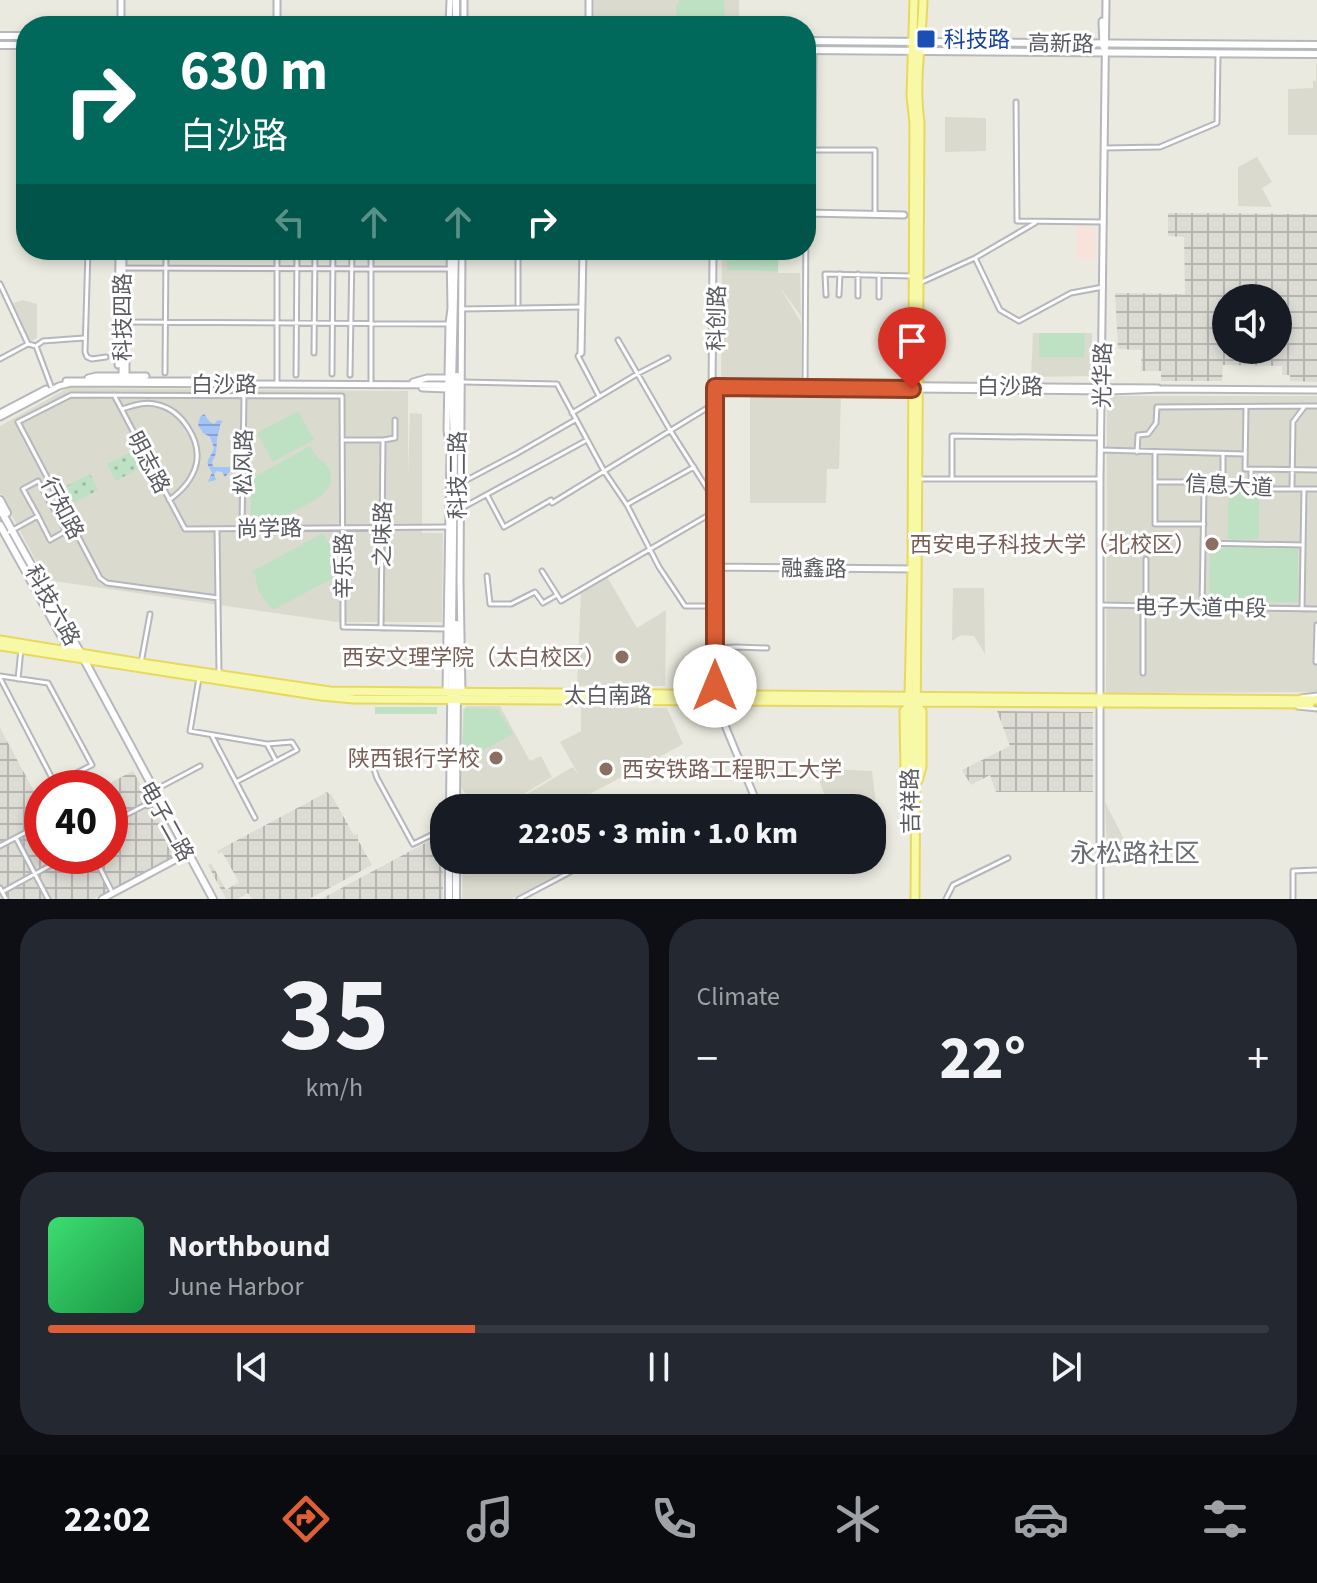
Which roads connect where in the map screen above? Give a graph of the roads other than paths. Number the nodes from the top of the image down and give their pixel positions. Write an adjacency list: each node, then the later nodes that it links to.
1 (914, 0): 5 (main road)
2 (923, 0): 5 (main road)
3 (1104, 0): 6 (street, 光华路)
4 (816, 41): 5 (main road, 高新路)
5 (918, 42): 6 (main road, 高新路); 9 (main road)
6 (1104, 44): 7 (main road, 高新路); 10 (street, 光华路)
7 (1317, 45)
8 (816, 50): 9 (main road, 高新路)
9 (915, 52): 10 (main road, 高新路); 52 (main road); 54 (main road)
10 (1105, 53): 11 (main road, 高新路); 14 (street, 光华路)
11 (1218, 54): 12 (main road, 高新路); 14 (street)
12 (1317, 54)
13 (1016, 102): 19 (street)
14 (1105, 148): 20 (street, 光华路)
15 (816, 150): 17 (street)
16 (816, 213): 17 (street)
17 (875, 214): 18 (street)
18 (904, 215)
19 (1038, 221): 20 (street); 21 (street)
20 (1104, 222): 55 (street, 光华路)
21 (975, 258): 54 (street); 55 (street)
22 (88, 260): 72 (street)
23 (121, 260): 76 (street, 科技四路)
24 (122, 260): 41 (street, 科技四路)
25 (166, 260): 42 (street)
26 (277, 260): 40 (street)
27 (297, 260): 43 (street)
28 (315, 260): 44 (street)
29 (333, 260): 45 (street)
30 (352, 260): 46 (street)
31 (371, 260): 47 (street)
32 (453, 260): 48 (street)
33 (455, 260): 71 (main road, 科技二路)
34 (456, 260): 91 (main road, 科技二路)
35 (457, 260): 62 (street)
36 (518, 260): 60 (street)
37 (583, 260): 61 (street)
38 (715, 260): 93 (street, 科创路)
39 (806, 260): 95 (street)
40 (277, 267): 42 (street); 43 (street); 65 (street)
41 (122, 268): 42 (street); 63 (street, 科技四路)
42 (166, 268): 64 (street)
43 (297, 268): 44 (street); 66 (street)
44 (315, 268): 45 (street); 67 (street)
45 (333, 268): 46 (street); 68 (street)
46 (352, 268): 47 (street); 69 (street)
47 (371, 268): 48 (street); 70 (street)
48 (451, 269): 71 (street)
49 (840, 274): 50 (street); 56 (street); 57 (street)
50 (858, 274): 51 (street); 58 (street)
51 (879, 275): 52 (street); 59 (street)
52 (912, 276): 96 (main road)
53 (0, 284): 74 (street)
54 (918, 284): 96 (main road)
55 (1103, 287): 97 (street, 光华路)
56 (826, 295)
57 (839, 295)
58 (858, 296)
59 (879, 297)
60 (518, 304)
61 (582, 307): 62 (street); 78 (street)
62 (461, 309): 91 (street)
63 (122, 322): 64 (street); 76 (street, 科技四路)
64 (165, 322): 65 (street); 82 (street)
65 (277, 322): 66 (street); 89 (street)
66 (296, 322): 67 (street); 85 (street)
67 (315, 323): 68 (street); 77 (street)
68 (333, 323): 69 (street); 83 (street)
69 (351, 323): 70 (street); 86 (street)
70 (371, 323): 71 (street); 88 (street)
71 (451, 324): 91 (main road, 科技二路)
72 (84, 338): 75 (street); 79 (street)
73 (618, 340): 84 (street)
74 (28, 344): 75 (street); 81 (street)
75 (36, 346): 94 (street)
76 (120, 348): 87 (street, 科技四路)
77 (314, 353)
78 (581, 353): 102 (street)
79 (106, 357)
80 (668, 358): 84 (street)
81 (0, 359)
82 (165, 373)
83 (332, 374)
84 (637, 374): 102 (street); 112 (street)
85 (296, 375)
86 (350, 375)
87 (120, 379): 89 (street, 白沙路); 89 (street, 白沙路); 94 (street, 白沙路); 109 (street, 白沙路)
88 (371, 382): 89 (street, 白沙路); 90 (street, 白沙路)
89 (277, 383): 92 (street, 白沙路)
90 (413, 383): 91 (street, 白沙路); 92 (street, 白沙路)
91 (452, 383): 108 (street); 131 (street); 151 (street); 176 (main road, 科技二路); 192 (main road, 科技二路)
92 (336, 385): 101 (street)
93 (714, 385): 95 (street, 白沙路); 103 (street, 科创路); 161 (street, 科创路)
94 (51, 386): 109 (street, 白沙路)
95 (805, 386): 96 (street, 白沙路)
96 (915, 387): 97 (street, 白沙路); 127 (main road); 162 (main road)
97 (1102, 388): 98 (street, 白沙路); 113 (street, 光华路)
98 (1317, 390)
99 (114, 394): 100 (street); 107 (street, 明志路); 166 (street, 行知路)
100 (244, 395): 101 (street); 152 (street, 松风路)
101 (336, 396): 114 (street, 辛乐路)
102 (599, 396): 108 (street)
103 (712, 405): 112 (street); 139 (street, 科创路)
104 (1305, 406): 105 (street); 106 (street); 124 (street)
105 (1317, 406)
106 (1246, 407): 118 (street); 121 (street)
107 (121, 409): 141 (street, 明志路); 141 (street)
108 (572, 413): 111 (street)
109 (0, 415)
110 (395, 420): 115 (street)
111 (575, 420): 116 (street); 131 (street)
112 (670, 430): 122 (street); 126 (street)
113 (1101, 438): 117 (street, 光华路); 128 (street)
114 (342, 440): 115 (street); 150 (street, 辛乐路)
115 (383, 440): 153 (street, 之味路)
116 (587, 440): 126 (street); 138 (street)
117 (1101, 450): 118 (street); 129 (street, 光华路)
118 (1137, 452): 119 (street)
119 (1155, 452): 120 (street); 130 (street)
120 (1223, 454): 121 (street); 134 (street)
121 (1245, 454): 123 (street)
122 (694, 467): 139 (street); 142 (street)
123 (1251, 469): 124 (street); 135 (street)
124 (1293, 469): 125 (street); 132 (street)
125 (1317, 470)
126 (604, 471): 138 (street); 142 (street)
127 (917, 478): 128 (street); 162 (main road)
128 (952, 479): 129 (street)
129 (1100, 479): 167 (street, 光华路)
130 (1155, 482): 133 (street, 信息大道); 148 (street)
131 (461, 483): 144 (street)
132 (1292, 488): 135 (street, 信息大道); 136 (street, 信息大道)
133 (1204, 489): 134 (street, 信息大道); 148 (street)
134 (1223, 489): 135 (street, 信息大道)
135 (1251, 489)
136 (1304, 489): 137 (street, 信息大道); 158 (street)
137 (1317, 489)
138 (487, 495): 144 (street)
139 (712, 496): 145 (street, 科创路)
140 (0, 500): 156 (main road)
141 (169, 500): 154 (street, 明志路)
142 (627, 505): 159 (street)
143 (0, 509): 156 (main road, 科技六路)
144 (460, 509): 192 (street)
145 (712, 513): 159 (street); 161 (street, 科创路)
146 (0, 516): 156 (main road, 科技六路)
147 (38, 516): 147 (street); 156 (street)
148 (1204, 524): 157 (street)
149 (0, 525): 177 (main road)
150 (343, 527): 152 (street, 尚学路); 153 (street, 尚学路); 175 (street, 辛乐路)
151 (449, 527): 153 (street, 尚学路); 176 (street)
152 (242, 528): 155 (street, 尚学路)
153 (382, 528): 175 (street, 之味路)
154 (185, 529): 155 (street, 尚学路)
155 (217, 529): 166 (street)
156 (12, 530): 177 (main road, 科技六路); 184 (main road)
157 (1203, 543): 158 (street); 170 (street)
158 (1303, 545): 171 (street)
159 (649, 549): 165 (street); 168 (street)
160 (1146, 559): 169 (street)
161 (713, 567): 162 (street, 融鑫路); 168 (street, 科创路); 181 (street, 科创路)
162 (914, 569): 195 (main road)
163 (542, 571): 165 (street)
164 (487, 576): 165 (street)
165 (557, 595)
166 (218, 598): 188 (street)
167 (1100, 605): 169 (street, 电子大道中段); 194 (street, 光华路)
168 (710, 606): 193 (street, 科创路)
169 (1145, 606): 170 (street, 电子大道中段); 187 (street)
170 (1202, 607): 171 (street, 电子大道中段)
171 (1302, 609): 172 (street, 电子大道中段)
172 (1317, 609)
173 (150, 614): 186 (street)
174 (1317, 625): 185 (street)
175 (381, 628): 176 (street, 辛乐路)
176 (450, 629): 192 (main road, 科技二路)
177 (63, 636): 180 (main road); 184 (main road, 科技六路)
178 (0, 640): 180 (main road, 太白南路)
179 (0, 646): 183 (main road, 太白南路)
180 (50, 647): 184 (main road, 太白南路)
181 (715, 648): 182 (street); 193 (street, 科创路)
182 (767, 648)
183 (21, 649): 184 (main road, 太白南路); 191 (street)
184 (78, 654): 186 (main road, 太白南路); 190 (main road, 太白南路); 203 (main road, 电子二路)
185 (1316, 662)
186 (141, 663): 188 (main road, 太白南路)
187 (1143, 673)
188 (219, 674): 192 (main road, 太白南路)
189 (0, 677): 191 (street); 191 (street)
190 (199, 678): 192 (main road, 太白南路); 197 (street)
191 (18, 679)
192 (454, 695): 193 (main road, 太白南路); 204 (main road); 205 (main road)
193 (713, 697): 195 (main road, 太白南路); 206 (street)
194 (1100, 701): 195 (main road, 太白南路); 196 (main road, 太白南路); 234 (street, 光华路)
195 (913, 702): 232 (main road, 吉祥路)
196 (1315, 702)
197 (212, 736): 198 (street); 202 (street)
198 (267, 744): 199 (street); 199 (street)
199 (276, 761): 202 (street)
200 (372, 763): 211 (street)
201 (200, 766): 203 (street)
202 (236, 782): 209 (street)
203 (152, 792): 207 (main road, 电子二路); 215 (main road, 电子二路)
204 (450, 794)
205 (456, 794)
206 (753, 794)
207 (155, 800): 208 (street); 215 (main road, 电子二路)
208 (128, 814)
209 (255, 818)
210 (24, 834): 212 (street)
211 (430, 836)
212 (16, 838): 213 (street); 214 (street)
213 (0, 846)
214 (24, 853)
215 (187, 854): 224 (street); 228 (main road, 电子二路)
216 (1008, 858): 233 (street)
217 (1317, 870): 235 (street)
218 (35, 874): 223 (street); 226 (street)
219 (102, 874): 224 (street)
220 (449, 874): 229 (main road)
221 (456, 874): 230 (main road)
222 (566, 874): 231 (street)
223 (1, 890): 225 (street)
224 (113, 893): 227 (street)
225 (6, 899)
226 (48, 899)
227 (102, 899)
228 (211, 899)
229 (449, 899)
230 (456, 899)
231 (519, 899)
232 (912, 899)
233 (946, 899)
234 (1098, 899)
235 (1293, 899)

